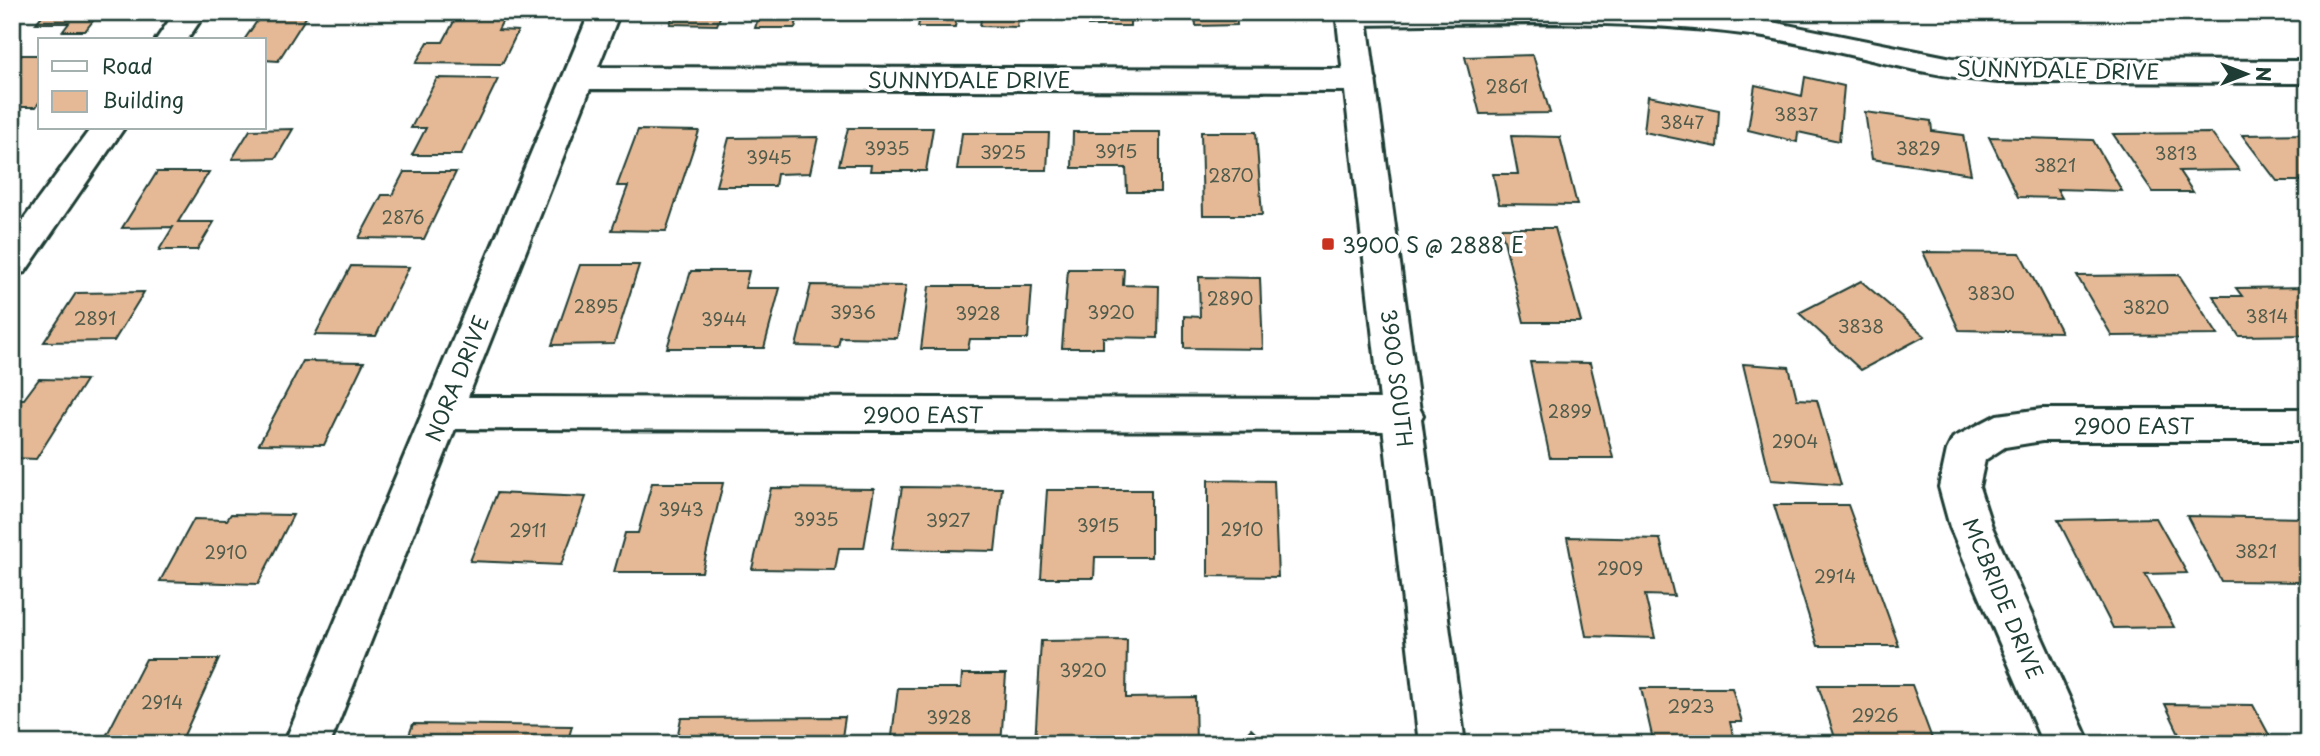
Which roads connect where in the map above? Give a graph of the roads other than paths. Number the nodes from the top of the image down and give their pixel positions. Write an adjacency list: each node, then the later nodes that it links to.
1 (191, 12): 5 (street)
2 (605, 12): 7 (street, NORA DRIVE)
3 (1351, 14): 4 (street, SUNNYDALE DRIVE); 8 (street, 3900 SOUTH)
4 (1747, 19): 6 (street, SUNNYDALE DRIVE)
5 (172, 38)
6 (2308, 72)
7 (579, 78): 8 (street, SUNNYDALE DRIVE); 11 (street, NORA DRIVE)
8 (1360, 80): 12 (street, 3900 SOUTH)
9 (107, 130): 10 (street)
10 (12, 262)
11 (442, 413): 12 (street, 2900 EAST); 15 (street, NORA DRIVE)
12 (1403, 415): 16 (street, 3900 SOUTH)
13 (2308, 425): 14 (street, 2900 EAST)
14 (1966, 450): 17 (street, MCBRIDE DRIVE)
15 (307, 744)
16 (1442, 744)
17 (2067, 744)

